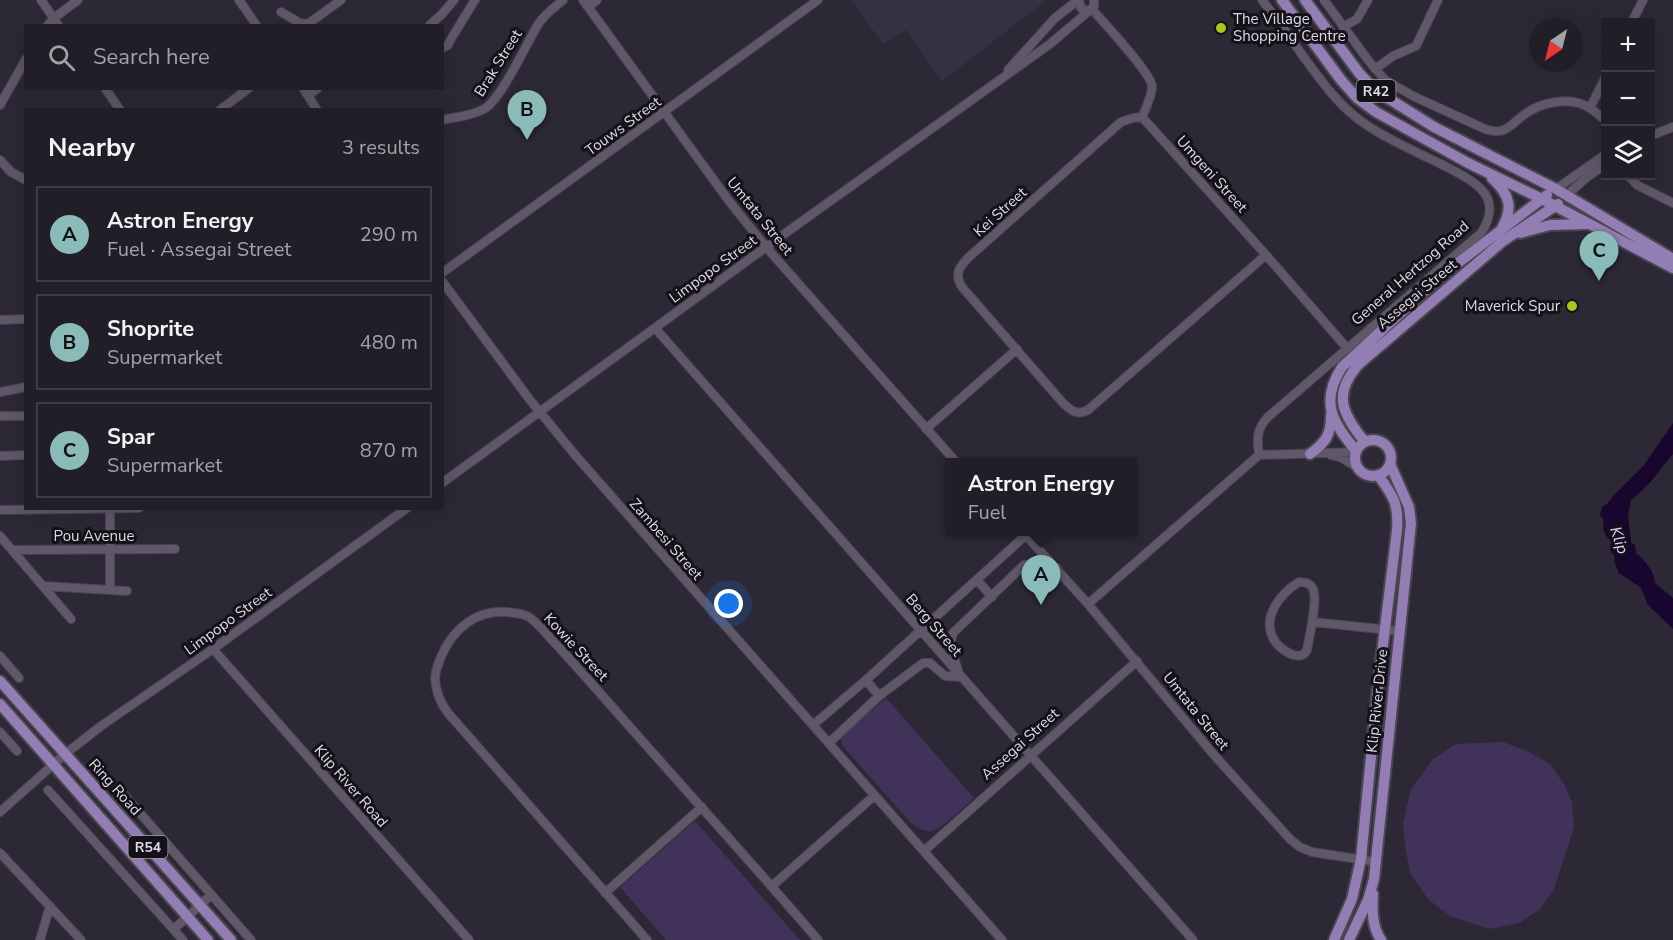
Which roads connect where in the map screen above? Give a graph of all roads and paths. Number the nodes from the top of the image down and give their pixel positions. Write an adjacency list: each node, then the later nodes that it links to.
1 (41, 0): 22 (street)
2 (78, 0): 22 (street)
3 (239, 0): 26 (street)
4 (340, 0): 21 (street)
5 (454, 0): 27 (street)
6 (475, 0): 29 (street)
7 (563, 0): 45 (street, Brak Street)
8 (597, 0): 19 (street)
9 (818, 0): 42 (street, Touws Street)
10 (1079, 0): 20 (street); 32 (street, Limpopo Street)
11 (1104, 0): 20 (street, Limpopo Street)
12 (1262, 0): 71 (street, General Hertzog Road)
13 (1282, 0): 50 (main road, R42)
14 (1305, 0): 54 (main road, R42)
15 (1324, 0): 28 (street)
16 (1368, 0): 28 (street)
17 (1438, 0): 31 (street)
18 (1644, 0): 23 (street)
19 (585, 3): 42 (street, Umtata Street)
20 (1092, 7): 32 (street, Limpopo Street); 43 (street)
21 (281, 12)
22 (54, 18): 24 (street); 25 (street)
23 (1634, 18)
24 (49, 24)
25 (58, 24)
26 (256, 24)
27 (431, 24)
28 (1343, 27): 31 (street)
29 (444, 47)
30 (24, 63): 37 (street)
31 (1375, 69): 41 (street)
32 (1001, 78): 62 (street, Limpopo Street)
33 (1601, 85): 41 (street)
34 (106, 90): 38 (street)
35 (246, 90): 39 (street)
36 (305, 92): 40 (street)
37 (0, 105)
38 (119, 108)
39 (223, 108)
40 (316, 108)
41 (1590, 108): 44 (street)
42 (664, 112): 62 (street, Umtata Street); 66 (street, Touws Street)
43 (1142, 117): 63 (street, Umgeni Street); 72 (street, Kei Street)
44 (1601, 118)
45 (444, 120)
46 (1673, 127): 47 (street)
47 (1655, 134)
48 (1601, 157): 54 (street)
49 (1, 163): 52 (street)
50 (1478, 167): 56 (main road, R42); 60 (main road)
51 (1601, 168): 55 (street)
52 (24, 179)
53 (1633, 180): 57 (street)
54 (1556, 189): 55 (main road, R42); 56 (main road, Assegai Street)
55 (1567, 195): 58 (main road, Assegai Street); 64 (main road, R42)
56 (1542, 199): 58 (main road, R42); 60 (main road, Assegai Street)
57 (1673, 203)
58 (1555, 206): 59 (main road, R42); 61 (main road, Assegai Street)
59 (1591, 224): 61 (main road); 65 (main road, R42)
60 (1499, 233): 76 (main road, Assegai Street)
61 (1510, 236): 80 (main road, Assegai Street)
62 (766, 247): 70 (street, Limpopo Street); 79 (street, Umtata Street)
63 (1266, 255): 71 (street, Umgeni Street); 72 (street, Kei Street)
64 (1673, 259)
65 (1673, 268)
66 (444, 272)
67 (444, 284): 75 (street, Zambesi Street)
68 (24, 319): 69 (street)
69 (0, 320)
70 (655, 328): 75 (street, Limpopo Street); 112 (street, Berg Street)
71 (1347, 348): 85 (street, General Hertzog Road)
72 (1017, 349): 79 (street)
73 (24, 387): 74 (street)
74 (0, 392)
75 (540, 412): 91 (street, Limpopo Street); 123 (street, Zambesi Street)
76 (1331, 412): 81 (main road); 84 (main road, Assegai Street)
77 (0, 416): 78 (street)
78 (24, 416)
79 (926, 429): 87 (street, Umtata Street)
80 (1365, 442): 81 (main road); 88 (main road, Klip River Drive)
81 (1356, 452): 82 (street); 89 (main road)
82 (1324, 453): 84 (street); 89 (street)
83 (24, 454): 86 (street)
84 (1310, 454): 85 (street)
85 (1259, 455): 108 (street)
86 (0, 456)
87 (952, 458)
88 (1390, 464): 90 (main road); 113 (main road, Klip River Drive)
89 (1357, 467): 90 (main road)
90 (1378, 476): 111 (main road, Klip River Drive)
91 (444, 482)
92 (0, 510): 93 (street)
93 (24, 510)
94 (110, 510): 99 (street)
95 (404, 510): 114 (street, Limpopo Street)
96 (0, 536): 101 (street)
97 (1021, 536): 103 (street)
98 (1027, 536): 102 (street, Umtata Street)
99 (111, 548): 100 (street, Pou Avenue); 101 (street, Pou Avenue); 105 (street)
100 (175, 549)
101 (12, 550): 104 (street)
102 (1057, 568): 107 (street); 108 (street, Umtata Street)
103 (977, 580): 107 (street); 112 (street)
104 (44, 586): 105 (street); 109 (street)
105 (110, 589): 106 (street)
106 (127, 591)
107 (992, 597): 117 (street)
108 (1088, 604): 116 (street, Umtata Street)
109 (71, 619)
110 (1313, 622): 110 (street); 111 (street)
111 (1386, 629): 113 (street); 137 (main road, Klip River Drive)
112 (920, 631): 117 (street, Berg Street); 119 (street)
113 (1399, 631): 138 (main road, Klip River Drive)
114 (213, 649): 127 (street, Limpopo Street); 154 (street, Klip River Road)
115 (0, 656): 118 (street)
116 (1137, 661): 128 (street, Assegai Street); 137 (street, Umtata Street)
117 (960, 676): 121 (street); 128 (street, Berg Street)
118 (19, 678)
119 (866, 680): 121 (street); 123 (street)
120 (0, 681): 127 (main road, Ring Road / R54)
121 (879, 696): 125 (street)
122 (0, 704): 129 (main road, Ring Road / R54)
123 (813, 725): 125 (street, Zambesi Street)
124 (0, 732): 126 (street)
125 (829, 743): 132 (street, Zambesi Street)
126 (17, 751)
127 (65, 754): 129 (street, Limpopo Street); 144 (main road, Ring Road / R54)
128 (1031, 754): 135 (street, Assegai Street); 158 (street, Berg Street)
129 (53, 764): 134 (street, Limpopo Street); 146 (main road, Ring Road / R54)
130 (118, 788): 142 (street, Ring Road)
131 (48, 790): 147 (street)
132 (874, 796): 135 (street, Zambesi Street); 140 (street)
133 (702, 807): 140 (street, Kowie Street); 141 (street); 141 (street, Kowie Street)
134 (0, 812)
135 (924, 851): 157 (street, Zambesi Street)
136 (0, 853): 143 (street)
137 (1361, 859): 138 (street, Umtata Street); 145 (main road, Klip River Drive)
138 (1377, 862): 139 (main road, Klip River Drive)
139 (1374, 879): 160 (main road, Klip River Drive); 161 (main road)
140 (772, 886): 156 (street, Kowie Street)
141 (605, 893): 155 (street, Kowie Street)
142 (211, 895): 144 (street); 153 (street, Ring Road)
143 (50, 906): 148 (street); 149 (street)
144 (200, 906): 146 (street); 152 (main road, Ring Road / R54)
145 (1345, 916): 159 (main road, Klip River Drive); 160 (main road)
146 (188, 917): 147 (street); 151 (main road, Ring Road / R54)
147 (174, 929): 150 (street)
148 (40, 940)
149 (81, 940)
150 (183, 940)
151 (208, 940)
152 (231, 940)
153 (251, 940)
154 (469, 940)
155 (647, 940)
156 (818, 940)
157 (1002, 940)
158 (1193, 940)
159 (1334, 940)
160 (1350, 940)
161 (1381, 940)

